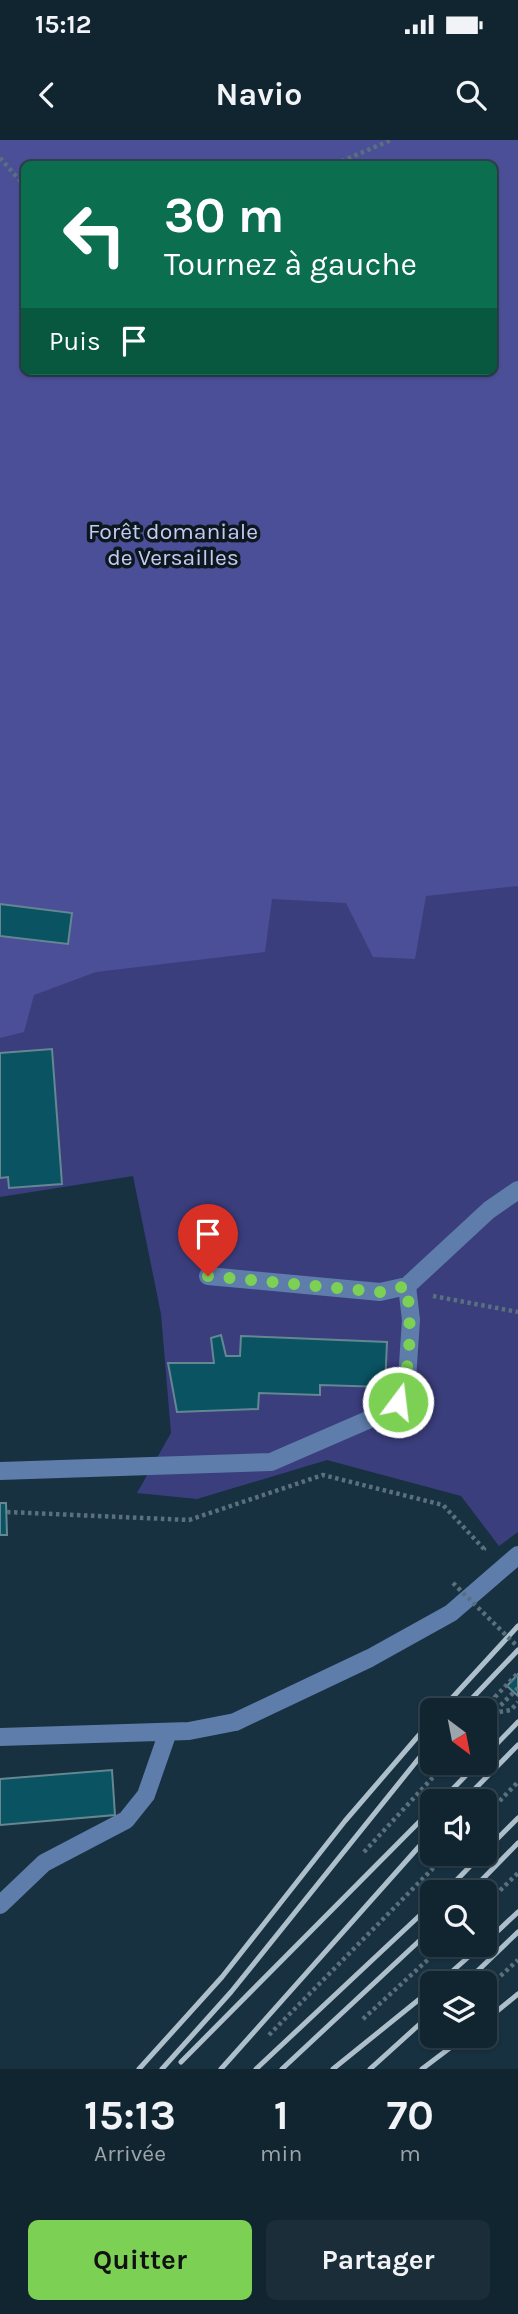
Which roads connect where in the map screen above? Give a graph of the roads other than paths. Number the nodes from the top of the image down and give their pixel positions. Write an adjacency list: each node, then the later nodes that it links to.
1 (518, 1190): 3 (lane)
2 (208, 1276): 3 (lane)
3 (407, 1286): 4 (lane)
4 (0, 1471)
5 (518, 1555): 6 (lane)
6 (168, 1732): 7 (lane); 8 (lane)
7 (0, 1737)
8 (0, 1905)

